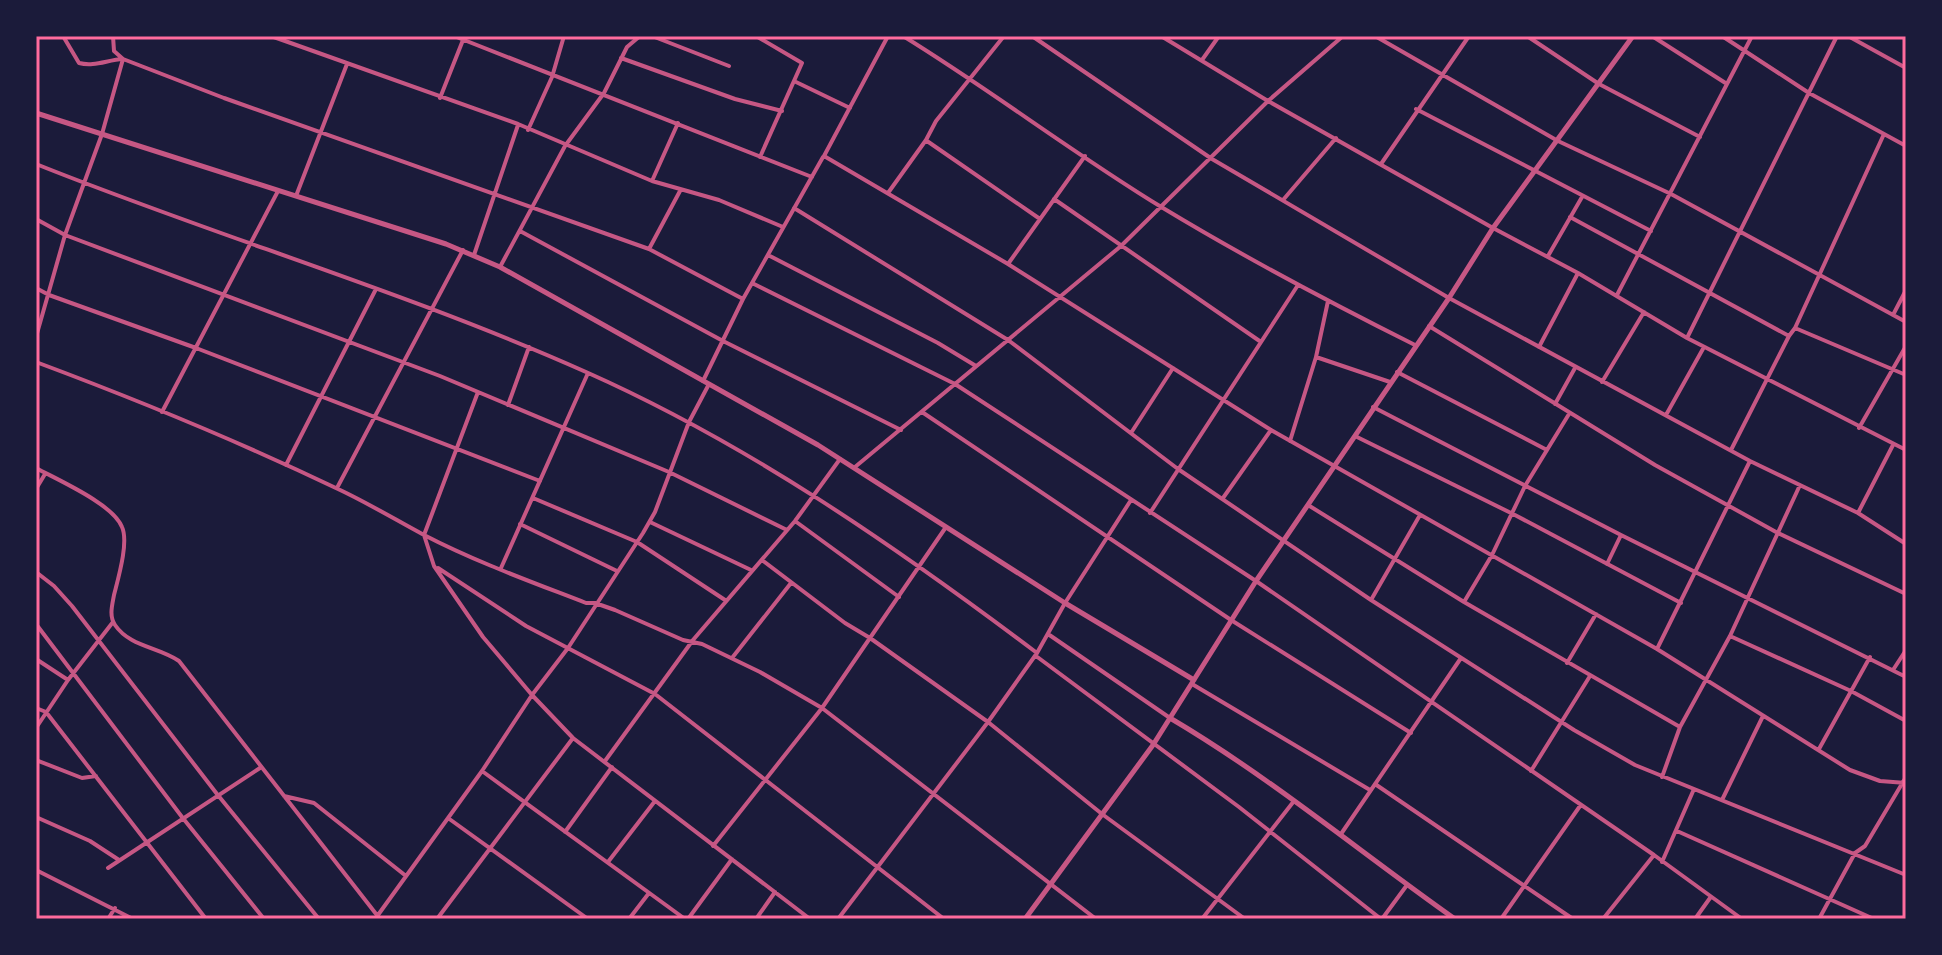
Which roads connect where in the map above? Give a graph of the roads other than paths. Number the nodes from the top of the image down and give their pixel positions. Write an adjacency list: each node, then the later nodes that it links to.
1 (63, 36): 30 (street)
2 (113, 36): 30 (street)
3 (271, 36): 32 (street)
4 (454, 36): 26 (street)
5 (474, 36): 27 (street)
6 (564, 36): 36 (street)
7 (640, 36): 29 (street)
8 (652, 36): 33 (street)
9 (756, 36): 38 (street)
10 (888, 36): 45 (street)
11 (903, 36): 37 (street)
12 (1004, 36): 37 (street)
13 (1032, 36): 64 (street)
14 (1161, 36): 31 (street)
15 (1219, 36): 31 (street)
16 (1343, 36): 44 (street)
17 (1375, 36): 35 (street)
18 (1469, 36): 35 (street)
19 (1527, 36): 39 (street)
20 (1633, 36): 39 (street)
21 (1652, 36): 40 (street)
22 (1722, 36): 28 (street)
23 (1752, 36): 28 (street)
24 (1837, 36): 42 (street)
25 (1848, 36): 34 (street)
26 (463, 40): 27 (street); 43 (street)
27 (471, 43): 36 (street)
28 (1745, 49): 40 (street); 42 (street)
29 (621, 58): 41 (street); 47 (street)
30 (123, 59): 52 (street); 53 (street)
31 (1202, 60): 44 (street)
32 (347, 64): 43 (street); 52 (street)
33 (729, 66)
34 (1906, 68)
35 (1441, 74): 46 (street); 58 (street)
36 (552, 77): 41 (street); 51 (street)
37 (971, 78): 57 (street); 62 (street)
38 (796, 82): 45 (street); 47 (street)
39 (1599, 84): 55 (street); 58 (street)
40 (1727, 84): 55 (street)
41 (604, 93): 49 (street); 59 (street)
42 (1809, 93): 54 (street); 88 (street)
43 (440, 98): 50 (street)
44 (1268, 101): 56 (street); 64 (street)
45 (850, 108): 61 (street)
46 (1416, 109): 66 (street); 67 (street)
47 (782, 111): 63 (street)
48 (36, 113): 53 (street)
49 (678, 123): 63 (street); 69 (street)
50 (518, 124): 51 (street); 74 (street)
51 (528, 130): 59 (street)
52 (321, 133): 74 (street); 76 (street)
53 (102, 134): 70 (street); 71 (street)
54 (1884, 134): 60 (street); 103 (street)
55 (1700, 137): 75 (street)
56 (1336, 138): 66 (street); 79 (street)
57 (926, 140): 73 (street); 84 (street)
58 (1558, 141): 67 (street); 75 (street)
59 (565, 146): 69 (street); 80 (street)
60 (1906, 146)
61 (824, 156): 68 (street); 73 (street)
62 (1085, 156): 78 (street); 81 (street)
63 (760, 157): 68 (street)
64 (1212, 159): 79 (street); 81 (street)
65 (36, 164): 70 (street)
66 (1381, 164): 87 (street)
67 (1535, 173): 77 (street); 87 (street)
68 (812, 177): 82 (street)
69 (652, 181): 72 (street)
70 (84, 183): 91 (street); 92 (street)
71 (278, 191): 76 (street); 92 (street)
72 (680, 191): 86 (street); 94 (street)
73 (888, 193): 100 (street)
74 (493, 194): 80 (street); 97 (street)
75 (1671, 194): 88 (street); 90 (street)
76 (296, 196): 95 (street)
77 (1582, 197): 83 (street); 90 (street)
78 (1054, 199): 84 (street); 93 (street)
79 (1283, 200): 114 (street)
80 (531, 207): 89 (street); 94 (street)
81 (1161, 207): 93 (street); 105 (street)
82 (794, 208): 86 (street); 126 (street)
83 (1570, 217): 96 (street); 99 (street)
84 (1040, 219): 100 (street)
85 (36, 220): 91 (street)
86 (783, 227): 98 (street)
87 (1493, 228): 99 (street); 114 (street)
88 (1741, 230): 103 (street); 109 (street)
89 (520, 231): 101 (street); 128 (street)
90 (1651, 231): 96 (street)
91 (65, 235): 110 (street); 111 (street)
92 (249, 243): 107 (street); 110 (street)
93 (1121, 246): 113 (street); 129 (street)
94 (649, 249): 115 (street)
95 (463, 250): 97 (street); 117 (street)
96 (1639, 253): 109 (street); 112 (street)
97 (474, 255): 101 (street)
98 (768, 255): 104 (street); 139 (street)
99 (1548, 256): 102 (street)
100 (1008, 264): 113 (street)
101 (500, 267): 147 (street)
102 (1578, 273): 112 (street); 133 (street)
103 (1820, 276): 119 (street); 122 (street)
104 (752, 283): 115 (street); 150 (street)
105 (1298, 285): 116 (street); 129 (street)
106 (36, 288): 111 (street)
107 (376, 289): 117 (street); 127 (street)
108 (1906, 290): 119 (street)
109 (1711, 291): 123 (street); 125 (street)
110 (225, 294): 127 (street); 135 (street)
111 (49, 295): 124 (street); 135 (street)
112 (1617, 295): 118 (street)
113 (1060, 297): 126 (street); 141 (street)
114 (1449, 298): 121 (street); 133 (street)
115 (743, 299): 128 (street)
116 (1328, 301): 130 (street); 136 (street)
117 (430, 308): 132 (street); 137 (street)
118 (1644, 312): 125 (street); 149 (street)
119 (1893, 315): 120 (street)
120 (1906, 322)
121 (1429, 326): 130 (street); 154 (street)
122 (1795, 328): 123 (street); 142 (street)
123 (1789, 336): 146 (street)
124 (36, 337)
125 (1687, 338): 134 (street)
126 (1008, 340): 139 (street); 167 (street)
127 (350, 341): 137 (street); 152 (street)
128 (723, 341): 147 (street); 166 (street)
129 (1261, 342): 153 (street)
130 (1415, 345): 143 (street)
131 (1906, 346): 142 (street)
132 (529, 347): 144 (street); 155 (street)
133 (1539, 347): 140 (street)
134 (1704, 347): 146 (street); 160 (street)
135 (196, 348): 152 (street); 157 (street)
136 (1316, 357): 148 (street); 169 (street)
137 (404, 361): 151 (street); 161 (street)
138 (36, 362): 157 (street)
139 (976, 366): 150 (street)
140 (1576, 367): 149 (street); 154 (street)
141 (1173, 368): 153 (street); 167 (street)
142 (1891, 369): 145 (street); 163 (street)
143 (1397, 372): 148 (street); 172 (street)
144 (588, 373): 162 (street); 164 (street)
145 (1906, 375)
146 (1767, 381): 163 (street); 173 (street)
147 (706, 382): 162 (street); 175 (street)
148 (1390, 382): 156 (street)
149 (1602, 382): 160 (street)
150 (955, 384): 158 (street); 192 (street)
151 (478, 392): 155 (street); 171 (street)
152 (322, 396): 161 (street); 177 (street)
153 (1223, 400): 165 (street); 181 (street)
154 (1555, 404): 159 (street)
155 (508, 405): 164 (street)
156 (1373, 407): 168 (street); 186 (street)
157 (162, 412): 177 (street)
158 (922, 412): 166 (street); 207 (street)
159 (1569, 414): 172 (street); 193 (street)
160 (1666, 415): 173 (street)
161 (373, 416): 171 (street); 187 (street)
162 (689, 422): 182 (street); 189 (street)
163 (1859, 428): 170 (street)
164 (564, 429): 182 (street); 184 (street)
165 (1271, 430): 169 (street); 191 (street)
166 (902, 431): 179 (street)
167 (1131, 433): 181 (street)
168 (1354, 435): 178 (street); 197 (street)
169 (1290, 441): 178 (street)
170 (1893, 445): 174 (street); 196 (street)
171 (456, 449): 184 (street); 205 (street)
172 (1547, 450): 186 (street)
173 (1731, 450): 176 (street)
174 (1906, 450)
175 (840, 459): 179 (street); 189 (street)
176 (1750, 461): 185 (street); 193 (street)
177 (286, 465): 187 (street)
178 (1333, 466): 194 (street); 198 (street)
179 (855, 467): 202 (street)
180 (36, 468): 183 (street)
181 (1178, 469): 191 (street); 195 (street)
182 (669, 472): 200 (street); 203 (street)
183 (45, 473): 188 (street); 235 (street)
184 (540, 481): 190 (street)
185 (1800, 485): 196 (street); 204 (street)
186 (1525, 486): 197 (street); 206 (street)
187 (337, 488): 205 (street)
188 (36, 489)
189 (813, 494): 199 (street); 216 (street)
190 (533, 498): 201 (street); 209 (street)
191 (1223, 498): 208 (street)
192 (1131, 500): 195 (street); 207 (street)
193 (1727, 504): 204 (street); 221 (street)
194 (1307, 505): 208 (street); 212 (street)
195 (1150, 513): 222 (street)
196 (1858, 513): 210 (street)
197 (1513, 514): 211 (street); 214 (street)
198 (1420, 515): 211 (street); 212 (street)
199 (795, 521): 203 (street); 225 (street)
200 (650, 522): 209 (street); 218 (street)
201 (520, 524): 217 (street); 219 (street)
202 (946, 527): 216 (street); 231 (street)
203 (787, 530): 213 (street)
204 (1776, 532): 224 (street); 226 (street)
205 (424, 535): 215 (street); 217 (street)
206 (1621, 535): 214 (street); 221 (street)
207 (1106, 537): 231 (street); 234 (street)
208 (1284, 539): 222 (street); 228 (street)
209 (637, 542): 219 (street); 227 (street)
210 (1906, 544)
211 (1492, 555): 229 (street); 233 (street)
212 (1395, 559): 228 (street); 229 (street)
213 (762, 560): 218 (street); 223 (street)
214 (1607, 564): 232 (street)
215 (434, 566): 242 (street); 260 (street)
216 (920, 566): 225 (street); 245 (street)
217 (501, 568): 230 (street)
218 (751, 570): 227 (street)
219 (617, 571): 230 (street)
220 (36, 572): 240 (street)
221 (1696, 572): 226 (street); 232 (street)
222 (1256, 581): 234 (street); 261 (street)
223 (791, 583): 239 (street); 247 (street)
224 (1906, 594)
225 (899, 597): 239 (street)
226 (1746, 598): 238 (street); 246 (street)
227 (725, 600): 241 (street)
228 (1371, 600): 248 (street)
229 (1464, 602): 250 (street)
230 (595, 603): 241 (street); 242 (street)
231 (1065, 603): 237 (street); 257 (street)
232 (1681, 603): 243 (street)
233 (1596, 614): 243 (street); 250 (street)
234 (1231, 620): 257 (street); 272 (street)
235 (113, 622): 240 (street); 278 (street)
236 (36, 624): 252 (street)
237 (1048, 634): 245 (street); 266 (street)
238 (1730, 636): 256 (street); 258 (street)
239 (870, 638): 263 (street); 268 (street)
240 (99, 640): 252 (street); 290 (street)
241 (693, 640): 247 (street); 259 (street)
242 (568, 648): 259 (street); 260 (street)
243 (1657, 649): 256 (street)
244 (1906, 650): 251 (street)
245 (1036, 654): 268 (street); 274 (street)
246 (1870, 657): 251 (street); 258 (street)
247 (732, 658): 263 (street)
248 (1461, 658): 261 (street); 269 (street)
249 (36, 659): 255 (street)
250 (1567, 663): 253 (street)
251 (1893, 670): 254 (street)
252 (73, 673): 255 (street); 300 (street)
253 (1590, 676): 269 (street); 270 (street)
254 (1906, 677)
255 (68, 680): 264 (street)
256 (1705, 680): 265 (street); 270 (street)
257 (1193, 682): 266 (street); 289 (street)
258 (1851, 691): 267 (street); 275 (street)
259 (655, 694): 277 (street); 283 (street)
260 (532, 695): 273 (street); 280 (street)
261 (1433, 702): 272 (street); 281 (street)
262 (36, 708): 264 (street)
263 (822, 708): 283 (street); 291 (street)
264 (46, 712): 271 (street); 282 (street)
265 (1763, 715): 275 (street); 295 (street)
266 (1170, 718): 274 (street); 294 (street)
267 (1906, 721)
268 (988, 722): 291 (street); 298 (street)
269 (1563, 724): 281 (street); 284 (street)
270 (1680, 727): 284 (street)
271 (36, 728)
272 (1411, 733): 287 (street)
273 (573, 738): 277 (street); 296 (street)
274 (1153, 745): 298 (street); 304 (street)
275 (1819, 749): 286 (street)
276 (36, 760): 282 (street)
277 (605, 761): 279 (street)
278 (260, 767): 290 (street); 292 (street)
279 (612, 767): 293 (street); 303 (street)
280 (482, 771): 296 (street); 301 (street)
281 (1531, 771): 297 (street)
282 (96, 776): 306 (street)
283 (765, 777): 307 (street); 315 (street)
284 (1662, 777): 288 (street)
285 (1906, 777): 286 (street)
286 (1904, 783): 309 (street)
287 (1375, 784): 289 (street); 322 (street)
288 (1694, 789): 295 (street); 302 (street)
289 (1370, 790): 305 (street)
290 (217, 794): 300 (street); 334 (street)
291 (933, 795): 315 (street); 320 (street)
292 (284, 796): 319 (street); 329 (street)
293 (656, 800): 307 (street); 313 (street)
294 (1295, 800): 304 (street); 305 (street)
295 (1722, 800): 309 (street)
296 (525, 802): 303 (street); 308 (street)
297 (1580, 806): 310 (street); 322 (street)
298 (1102, 814): 320 (street); 326 (street)
299 (36, 817): 312 (street)
300 (182, 817): 306 (street); 333 (street)
301 (448, 818): 308 (street); 319 (street)
302 (1677, 831): 314 (street); 327 (street)
303 (565, 832): 313 (street)
304 (1270, 832): 326 (street); 347 (street)
305 (1339, 836): 321 (street)
306 (147, 840): 312 (street); 332 (street)
307 (713, 846): 311 (street)
308 (491, 848): 335 (street); 336 (street)
309 (1855, 853): 318 (street); 327 (street)
310 (1654, 855): 314 (street); 351 (street)
311 (732, 859): 323 (street); 338 (street)
312 (119, 860): 316 (street)
313 (608, 862): 324 (street)
314 (1662, 862): 325 (street)
315 (878, 866): 341 (street); 342 (street)
316 (108, 868)
317 (36, 870): 328 (street)
318 (1906, 875)
319 (406, 876): 329 (street)
320 (1050, 885): 343 (street); 344 (street)
321 (1407, 885): 347 (street); 348 (street)
322 (1524, 886): 349 (street); 350 (street)
323 (775, 892): 339 (street); 340 (street)
324 (649, 893): 337 (street); 338 (street)
325 (1710, 897): 352 (street); 353 (street)
326 (1218, 898): 345 (street); 346 (street)
327 (1831, 900): 354 (street); 355 (street)
328 (115, 908): 330 (street); 331 (street)
329 (379, 917)
330 (108, 919)
331 (133, 919)
332 (206, 919)
333 (264, 919)
334 (319, 919)
335 (437, 919)
336 (588, 919)
337 (629, 919)
338 (687, 919)
339 (756, 919)
340 (810, 919)
341 (838, 919)
342 (944, 919)
343 (1025, 919)
344 (1096, 919)
345 (1202, 919)
346 (1245, 919)
347 (1381, 919)
348 (1455, 919)
349 (1501, 919)
350 (1573, 919)
351 (1603, 919)
352 (1695, 919)
353 (1742, 919)
354 (1819, 919)
355 (1874, 919)

